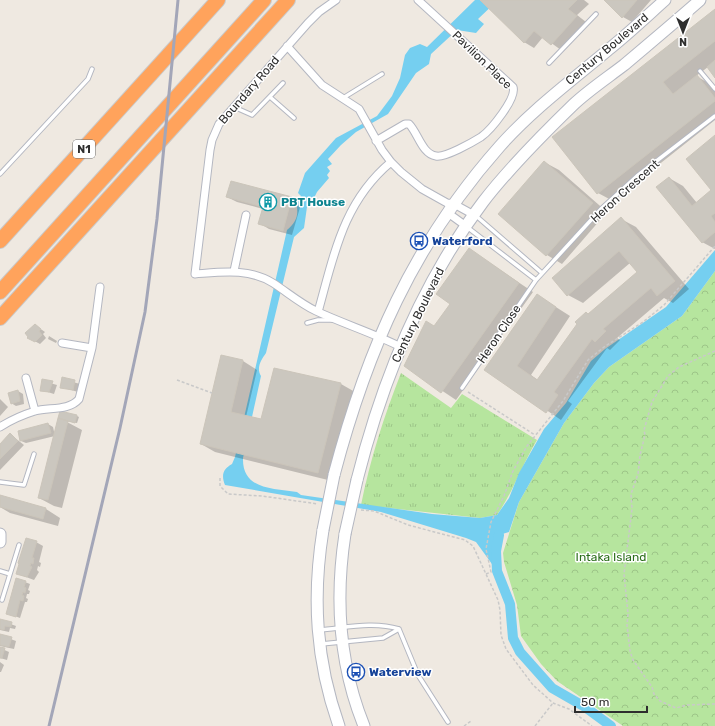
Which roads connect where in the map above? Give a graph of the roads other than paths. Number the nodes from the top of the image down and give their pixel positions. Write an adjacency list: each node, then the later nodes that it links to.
1 (218, 0): 30 (highway, N1)
2 (264, 0): 35 (highway)
3 (288, 0): 20 (highway)
4 (293, 0): 20 (highway)
5 (336, 0): 10 (street, Boundary Road)
6 (418, 0): 23 (street, Pavilion Place)
7 (665, 0): 26 (main road, Century Boulevard)
8 (700, 0): 27 (main road, Century Boulevard)
9 (596, 14): 11 (lane)
10 (287, 46): 18 (street); 19 (street, Boundary Road)
11 (549, 63)
12 (92, 69): 25 (lane)
13 (700, 71): 16 (lane)
14 (382, 74): 18 (lane)
15 (283, 83): 17 (lane)
16 (715, 89)
17 (270, 97): 19 (lane); 22 (lane)
18 (343, 98): 23 (street)
19 (234, 107): 31 (street, Boundary Road)
20 (185, 113): 37 (highway)
21 (715, 116): 32 (lane, Heron Crescent)
22 (294, 118)
23 (376, 141): 24 (street)
24 (391, 162): 26 (street); 36 (street)
25 (0, 174)
26 (450, 207): 27 (street); 29 (street); 40 (main road, Century Boulevard)
27 (474, 214): 29 (main road, Century Boulevard); 32 (lane)
28 (246, 216): 31 (street)
29 (466, 226): 33 (lane); 42 (main road, Century Boulevard)
30 (0, 242)
31 (234, 271): 36 (street)
32 (542, 273): 33 (lane, Heron Crescent)
33 (536, 280): 45 (lane, Heron Close)
34 (100, 287): 43 (street)
35 (0, 292)
36 (318, 312): 38 (street)
37 (0, 318)
38 (343, 322): 39 (lane); 40 (street)
39 (307, 323)
40 (379, 336): 42 (street); 58 (main road, Century Boulevard, bridge)
41 (62, 343): 43 (street)
42 (401, 347): 56 (main road, Century Boulevard, bridge)
43 (92, 348): 46 (street)
44 (26, 378): 46 (street)
45 (462, 388)
46 (35, 411): 47 (street)
47 (0, 427)
48 (34, 454): 49 (lane)
49 (0, 482)
50 (0, 534): 51 (main road)
51 (0, 542)
52 (19, 546): 54 (lane)
53 (0, 572): 54 (lane)
54 (10, 574): 55 (lane)
55 (2, 600)
56 (341, 628): 57 (lane); 58 (lane); 59 (main road, Century Boulevard)
57 (399, 629): 59 (lane); 61 (lane)
58 (318, 630): 60 (main road, Century Boulevard)
59 (342, 642): 60 (lane); 63 (main road, Century Boulevard)
60 (319, 645): 62 (main road, Century Boulevard)
61 (448, 722)
62 (339, 726)
63 (364, 726)

